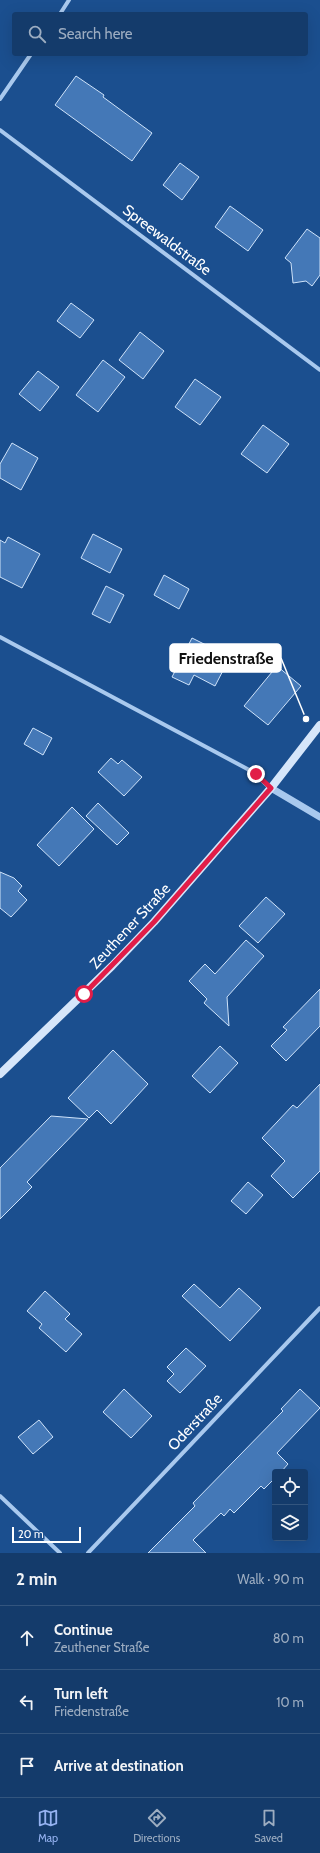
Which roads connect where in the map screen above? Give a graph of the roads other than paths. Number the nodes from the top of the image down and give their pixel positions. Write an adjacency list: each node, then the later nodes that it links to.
1 (69, 0): 2 (street)
2 (61, 12)
3 (31, 56): 4 (street)
4 (0, 99)
5 (0, 130): 6 (street, Spreewaldstraße)
6 (320, 370)
7 (0, 637): 9 (street)
8 (320, 726): 9 (main road, Zeuthener Straße)
9 (271, 788): 10 (street); 11 (main road, Zeuthener Straße)
10 (320, 816)
11 (0, 1074)
12 (320, 1308): 15 (street, Oderstraße)
13 (0, 1496): 14 (street)
14 (60, 1553)
15 (88, 1553)

